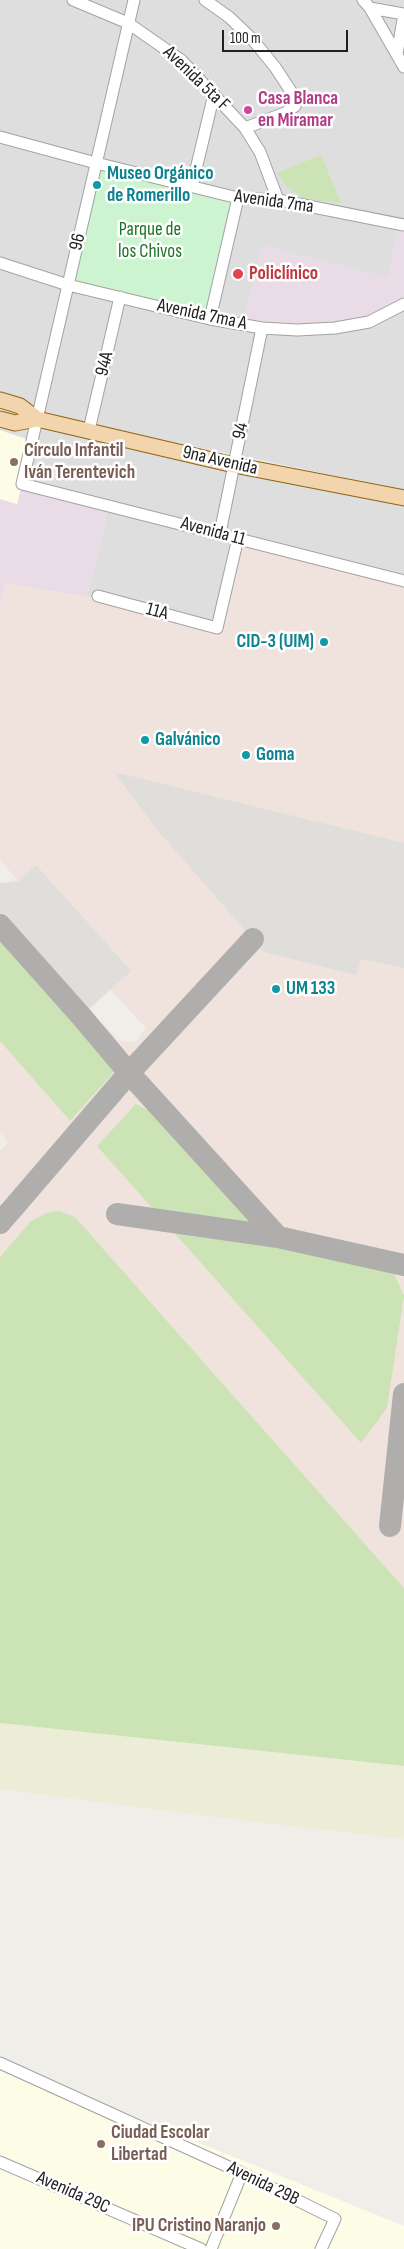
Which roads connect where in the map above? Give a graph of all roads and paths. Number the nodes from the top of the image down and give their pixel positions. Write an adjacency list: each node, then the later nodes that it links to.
1 (73, 0): 6 (street, Avenida 5ta F)
2 (134, 0): 6 (street, 96)
3 (205, 0): 10 (street)
4 (367, 4): 5 (street); 7 (street)
5 (404, 14): 7 (street)
6 (128, 23): 9 (street, Avenida 5ta F); 12 (street, 96)
7 (397, 54): 8 (street)
8 (404, 67)
9 (214, 94): 10 (street, Avenida 5ta F); 13 (street)
10 (245, 128): 15 (street, Avenida 5ta F)
11 (0, 137): 12 (street, Avenida 7ma)
12 (96, 163): 13 (street, Avenida 7ma); 18 (street, 96)
13 (192, 186): 14 (street, Avenida 7ma)
14 (238, 198): 15 (street, Avenida 7ma); 21 (street)
15 (278, 200): 16 (street, Avenida 7ma)
16 (404, 225)
17 (0, 263): 18 (street, Avenida 7ma A)
18 (68, 285): 19 (street, Avenida 7ma A); 25 (street, 96)
19 (120, 297): 21 (street, Avenida 7ma A); 26 (street, 94A)
20 (404, 304): 22 (street, Avenida 7ma A)
21 (210, 319): 22 (street, Avenida 7ma A)
22 (262, 328): 27 (street, 94)
23 (0, 400): 25 (main road)
24 (0, 418): 25 (main road)
25 (37, 419): 26 (main road, 9na Avenida); 28 (street, 96)
26 (89, 430): 27 (main road, 9na Avenida)
27 (234, 465): 29 (main road, 9na Avenida); 30 (street, 94)
28 (22, 484): 30 (street, Avenida 11)
29 (404, 498)
30 (220, 533): 31 (street, Avenida 11)
31 (238, 538): 32 (street, Avenida 11); 33 (street, 11A)
32 (404, 581)
33 (98, 596)
34 (0, 2063): 36 (street, Avenida 29B)
35 (0, 2162): 37 (street, Avenida 29C)
36 (242, 2173): 38 (street); 39 (street, Avenida 29B)
37 (201, 2249)
38 (211, 2249)
39 (321, 2249)

